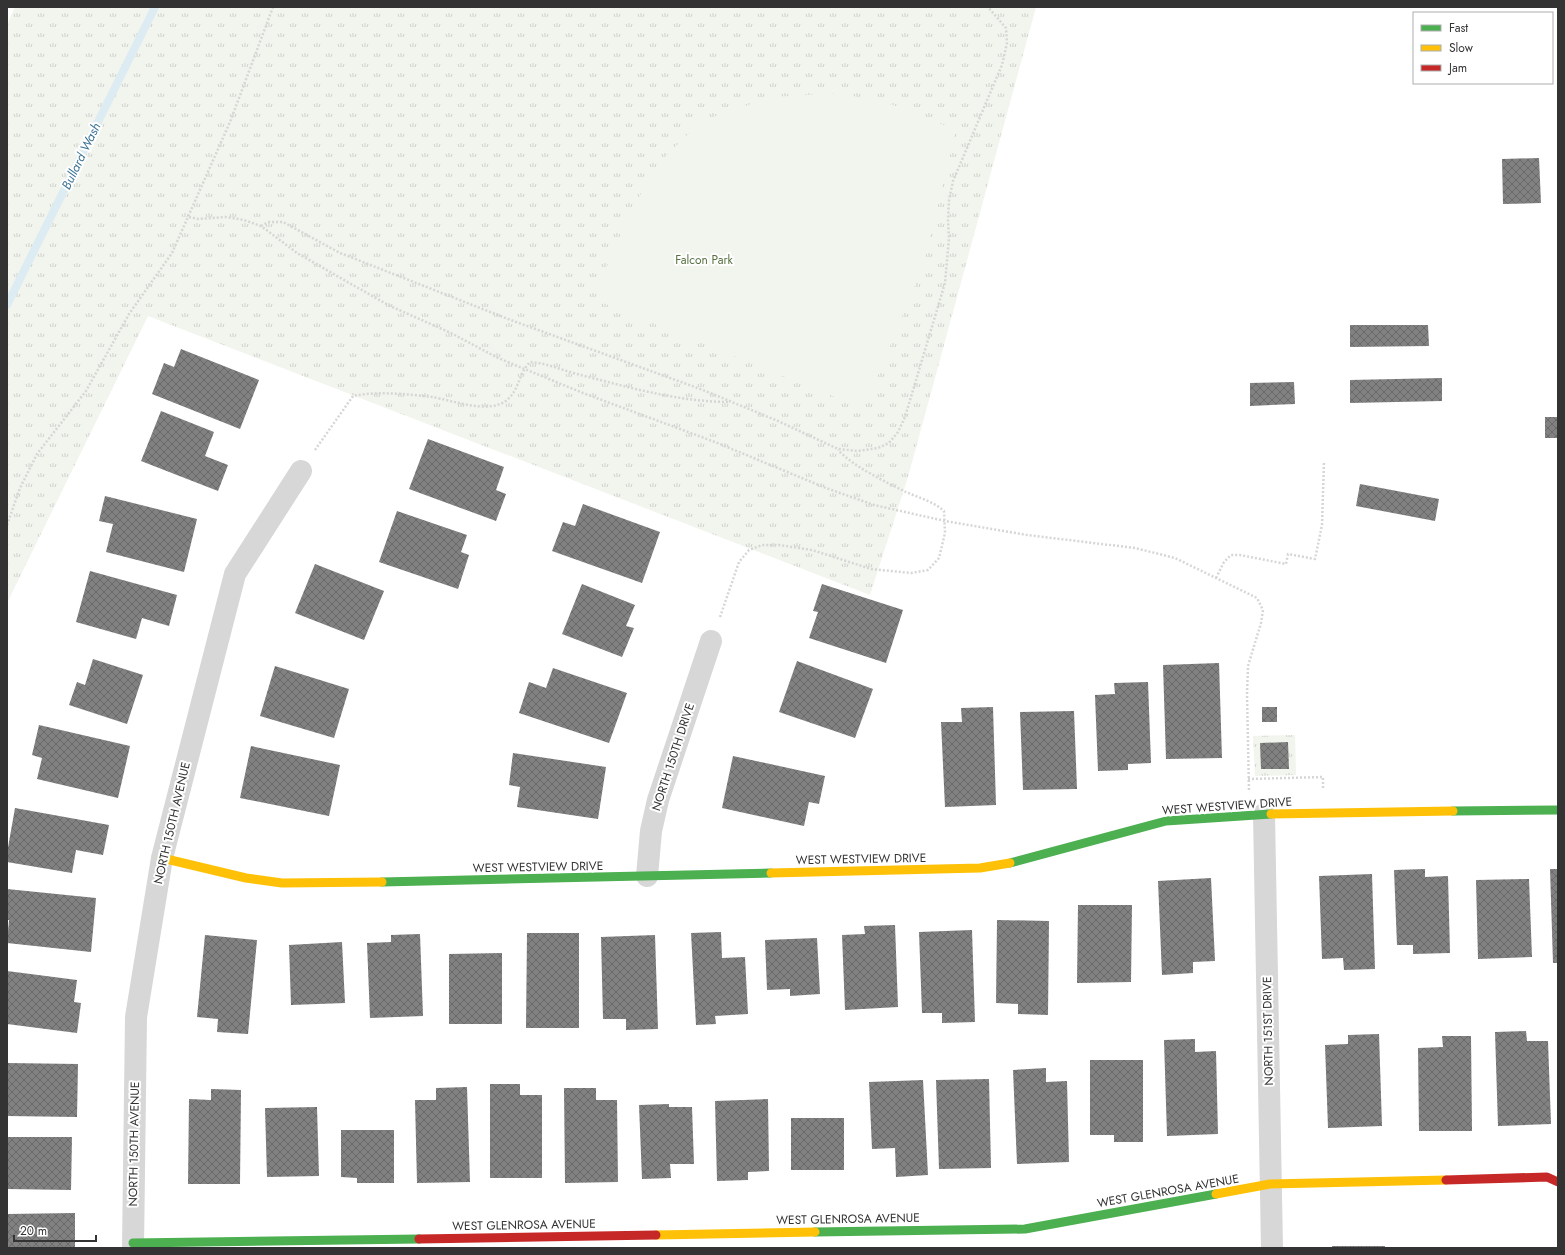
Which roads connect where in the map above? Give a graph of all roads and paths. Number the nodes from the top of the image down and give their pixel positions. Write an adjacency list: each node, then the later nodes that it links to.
1 (273, 7): 3 (path)
2 (988, 7): 7 (path)
3 (188, 217): 4 (path); 11 (path)
4 (261, 226): 5 (path); 6 (path)
5 (524, 369): 6 (path); 9 (path); 10 (path)
6 (731, 402): 7 (path)
7 (838, 450): 10 (path)
8 (1324, 462): 12 (path)
9 (301, 471): 19 (street, NORTH 150TH AVENUE)
10 (945, 521): 12 (path); 13 (path)
11 (7, 525)
12 (1216, 578): 14 (path)
13 (712, 641): 20 (street, NORTH 150TH DRIVE)
14 (1248, 779): 15 (path); 16 (path)
15 (1323, 790)
16 (1249, 792)
17 (1558, 810): 18 (street, WEST WESTVIEW DRIVE)
18 (1264, 814): 20 (street, WEST WESTVIEW DRIVE); 22 (street, NORTH 151ST DRIVE)
19 (162, 858): 20 (street, WEST WESTVIEW DRIVE); 23 (street, NORTH 150TH AVENUE)
20 (648, 876)
21 (1558, 1182): 22 (street, WEST GLENROSA AVENUE)
22 (1270, 1184): 23 (street, WEST GLENROSA AVENUE); 24 (street, NORTH 151ST DRIVE)
23 (133, 1245)
24 (1272, 1248)

